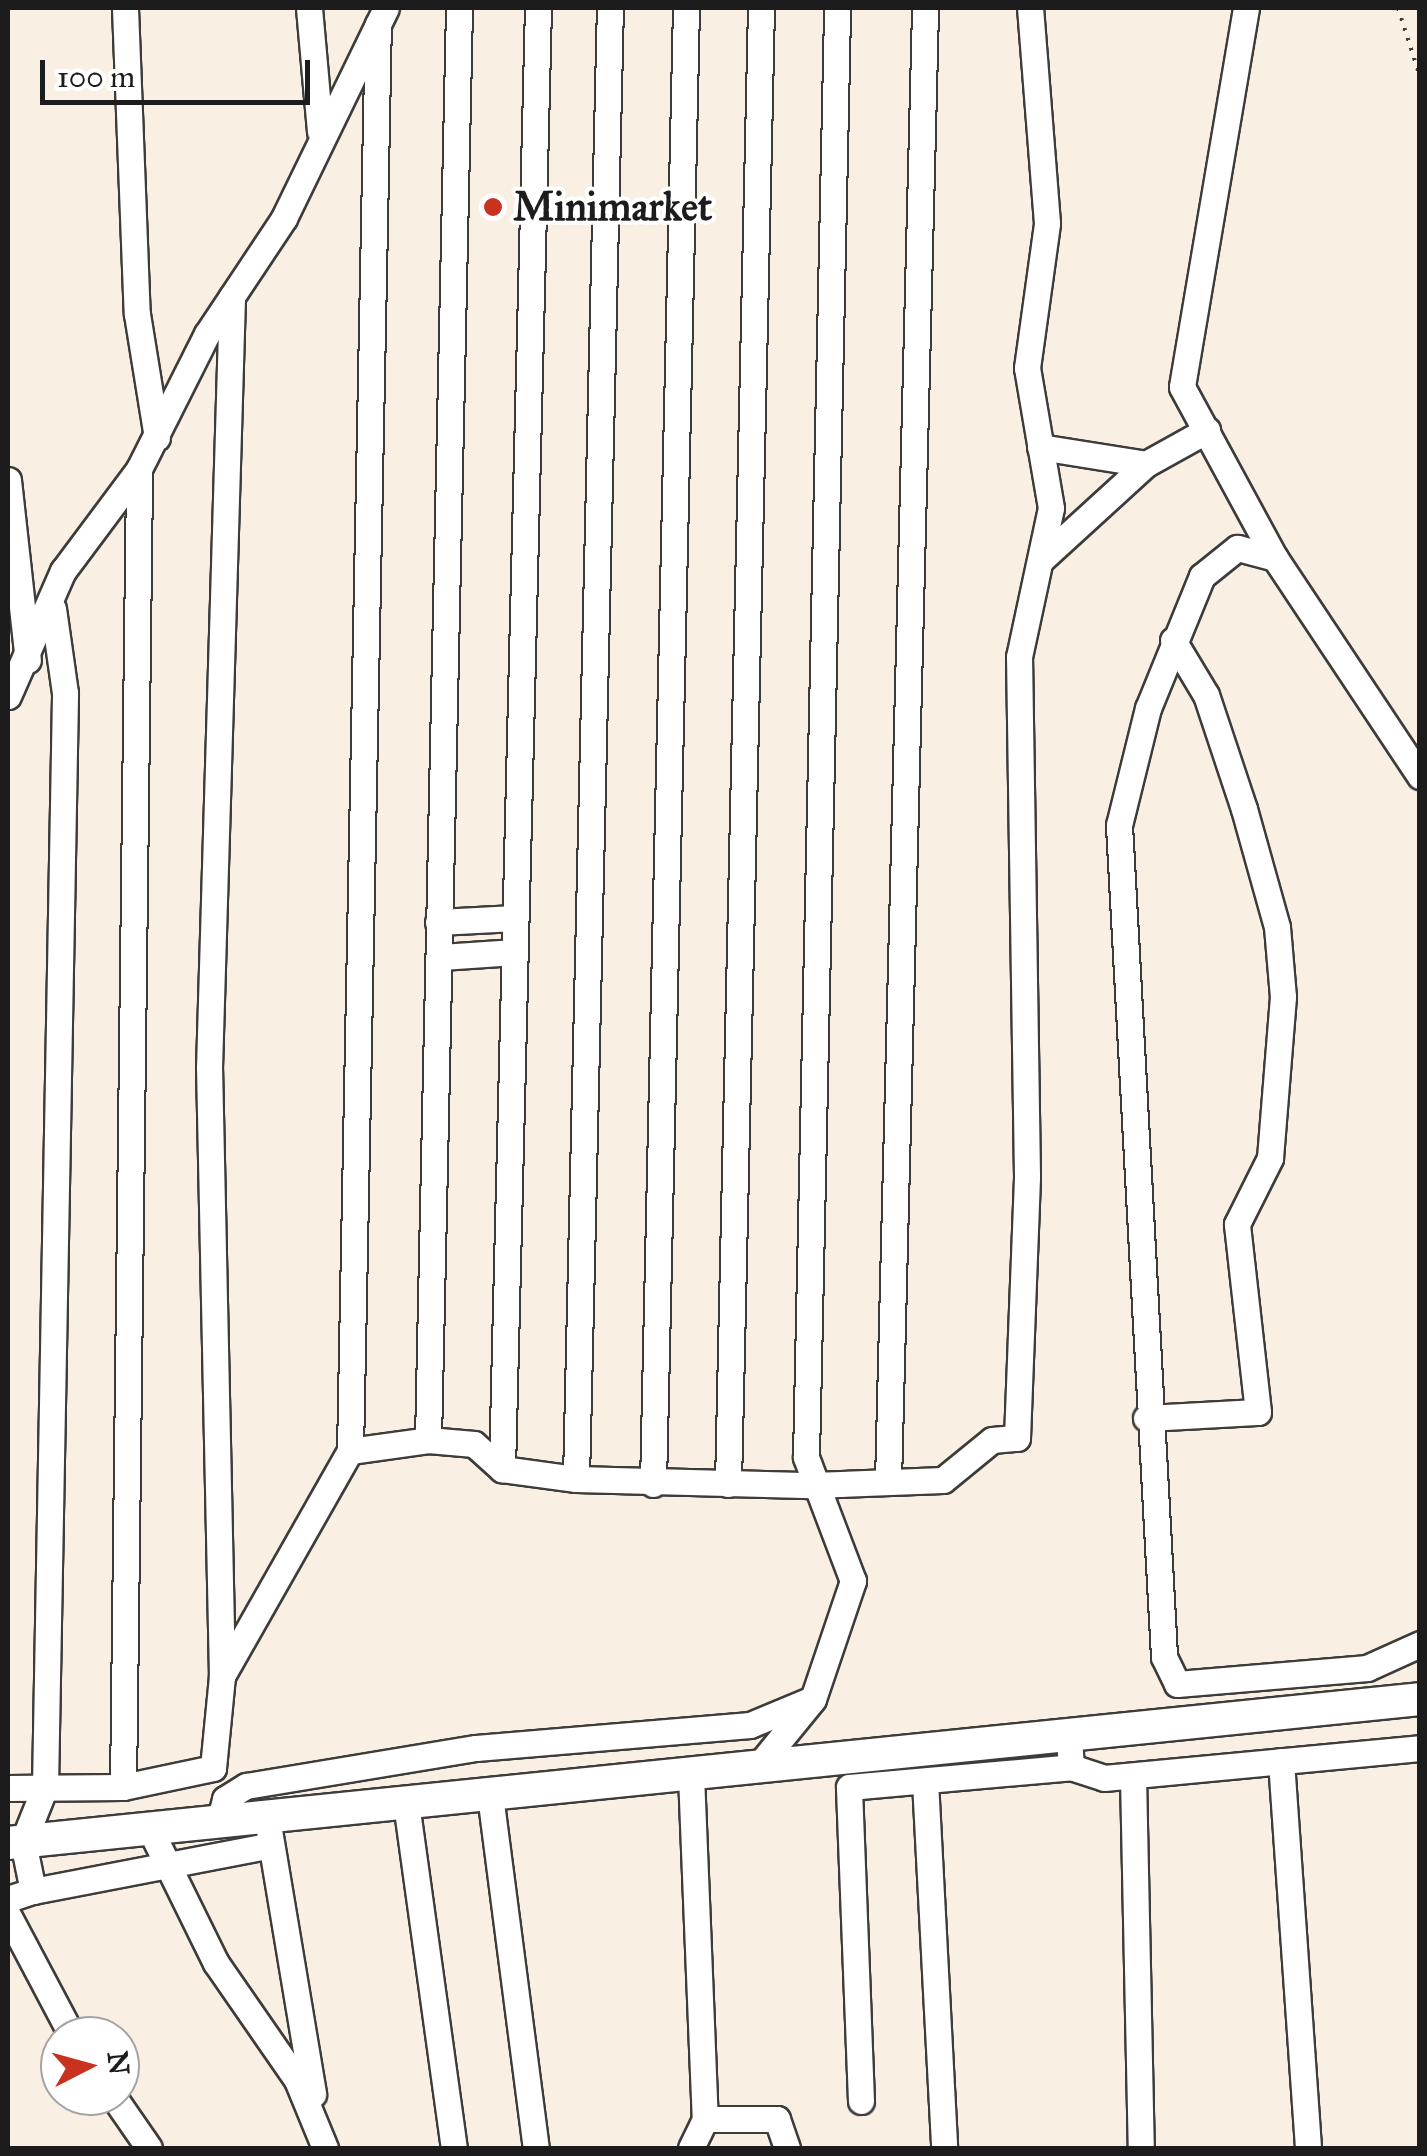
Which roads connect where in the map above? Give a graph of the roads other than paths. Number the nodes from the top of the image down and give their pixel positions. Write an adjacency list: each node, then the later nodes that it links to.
1 (126, 8): 16 (street)
2 (310, 8): 13 (street)
3 (459, 8): 29 (street)
4 (538, 8): 28 (street)
5 (610, 8): 36 (street)
6 (686, 8): 38 (street)
7 (761, 8): 39 (street)
8 (837, 8): 40 (street)
9 (925, 8): 37 (street)
10 (1030, 8): 17 (street)
11 (1246, 8): 15 (street)
12 (382, 16): 13 (street); 34 (street)
13 (320, 134): 14 (street)
14 (232, 296): 16 (street); 42 (street)
15 (1208, 430): 18 (street); 22 (street)
16 (157, 437): 19 (street)
17 (1040, 447): 18 (street); 21 (street)
18 (1146, 464): 21 (street)
19 (138, 469): 23 (street); 54 (street)
20 (8, 480): 25 (street)
21 (1042, 558): 37 (street)
22 (1275, 558): 24 (street); 27 (street)
23 (53, 609): 25 (street); 53 (street)
24 (1174, 640): 32 (street); 32 (street)
25 (28, 660): 26 (street)
26 (8, 696)
27 (1420, 776)
28 (516, 918): 29 (street); 30 (street)
29 (438, 922): 31 (street)
30 (515, 952): 31 (street); 35 (street)
31 (441, 956): 33 (street)
32 (1146, 1418): 41 (street)
33 (428, 1440): 34 (street); 35 (street)
34 (350, 1451): 42 (street)
35 (502, 1469): 36 (street)
36 (576, 1479): 38 (street)
37 (888, 1482): 40 (street)
38 (653, 1484): 39 (street)
39 (728, 1484): 40 (street)
40 (812, 1485): 43 (street)
41 (1420, 1644)
42 (222, 1676): 48 (street)
43 (813, 1699): 49 (street); 58 (street)
44 (1420, 1699): 46 (main road)
45 (1420, 1748): 47 (street)
46 (1070, 1753): 49 (main road); 51 (street); 52 (street)
47 (1281, 1761): 51 (street); 77 (street)
48 (213, 1768): 54 (street); 58 (street)
49 (756, 1769): 50 (main road)
50 (692, 1776): 56 (main road); 68 (street)
51 (1133, 1776): 76 (street)
52 (925, 1780): 66 (street); 75 (street)
53 (46, 1787): 54 (street); 55 (street); 59 (street)
54 (122, 1787)
55 (8, 1788)
56 (490, 1796): 57 (main road); 72 (street)
57 (406, 1803): 60 (main road); 71 (street)
58 (214, 1823): 60 (main road); 61 (main road)
59 (16, 1827): 61 (main road); 62 (street)
60 (269, 1831): 61 (street); 69 (street)
61 (158, 1844): 62 (street); 69 (street)
62 (34, 1891): 63 (street)
63 (8, 1899)
64 (8, 1915): 65 (street)
65 (61, 2016)
66 (861, 2101)
67 (127, 2116): 70 (street)
68 (705, 2119): 73 (street); 74 (street)
69 (322, 2142)
70 (149, 2148)
71 (454, 2148)
72 (536, 2148)
73 (691, 2148)
74 (787, 2148)
75 (944, 2148)
76 (1140, 2148)
77 (1308, 2148)

